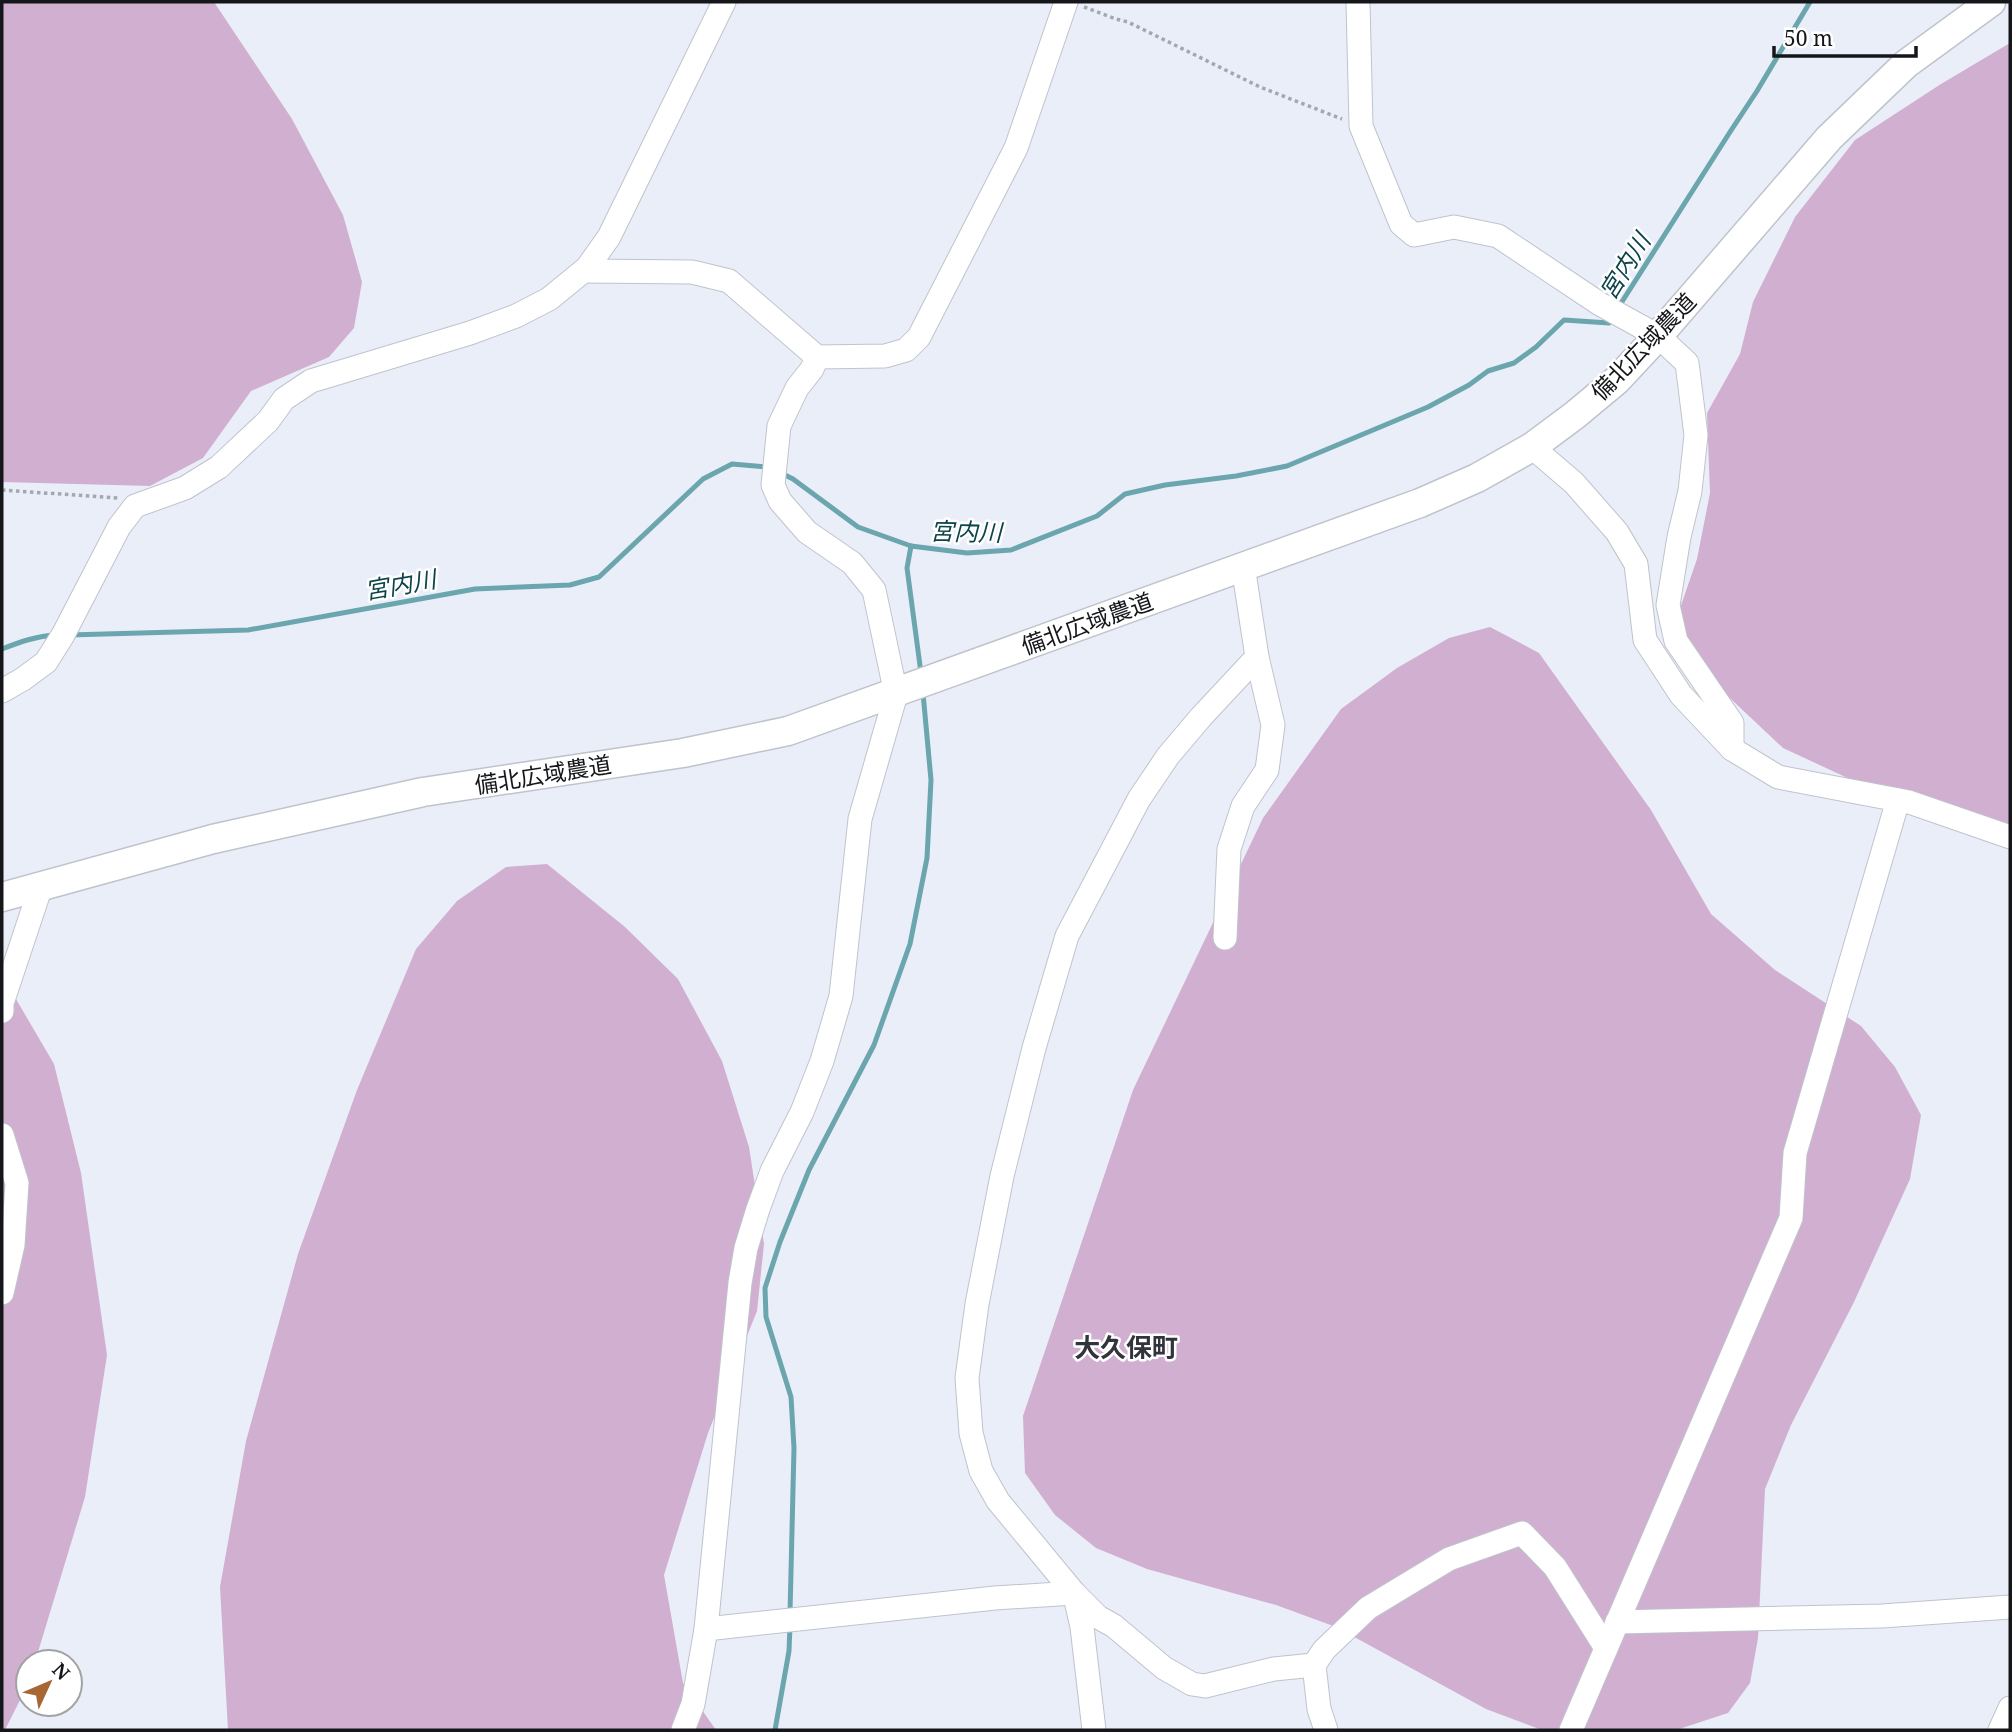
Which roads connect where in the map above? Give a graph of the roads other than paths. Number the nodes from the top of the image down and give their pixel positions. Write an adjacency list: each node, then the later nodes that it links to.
1 (724, 2): 5 (street)
2 (1358, 2): 6 (street)
3 (1992, 2): 6 (street, 備北広域農道)
4 (1074, 4): 7 (street)
5 (584, 271): 7 (street); 11 (street)
6 (1658, 336): 8 (street, 備北広域農道); 13 (street)
7 (817, 357): 12 (street)
8 (1532, 447): 9 (street, 備北広域農道); 13 (street)
9 (1243, 566): 10 (street); 12 (street, 備北広域農道)
10 (1257, 657): 18 (street); 22 (street)
11 (2, 691)
12 (896, 694): 16 (street, 備北広域農道); 25 (street)
13 (1732, 749): 14 (street)
14 (1898, 800): 15 (street); 24 (street)
15 (2010, 837)
16 (41, 886): 17 (street, 備北広域農道); 19 (street)
17 (2, 897)
18 (1225, 938)
19 (2, 1011)
20 (2, 1135): 21 (street)
21 (2, 1293)
22 (1074, 1593): 25 (street); 27 (street); 30 (street)
23 (2010, 1607): 24 (street)
24 (1617, 1622): 26 (street)
25 (706, 1629): 29 (street)
26 (1606, 1648): 27 (street); 32 (street)
27 (1314, 1665): 31 (street)
28 (2010, 1708): 33 (street)
29 (683, 1730)
30 (1094, 1730)
31 (1325, 1730)
32 (1571, 1730)
33 (2000, 1730)

